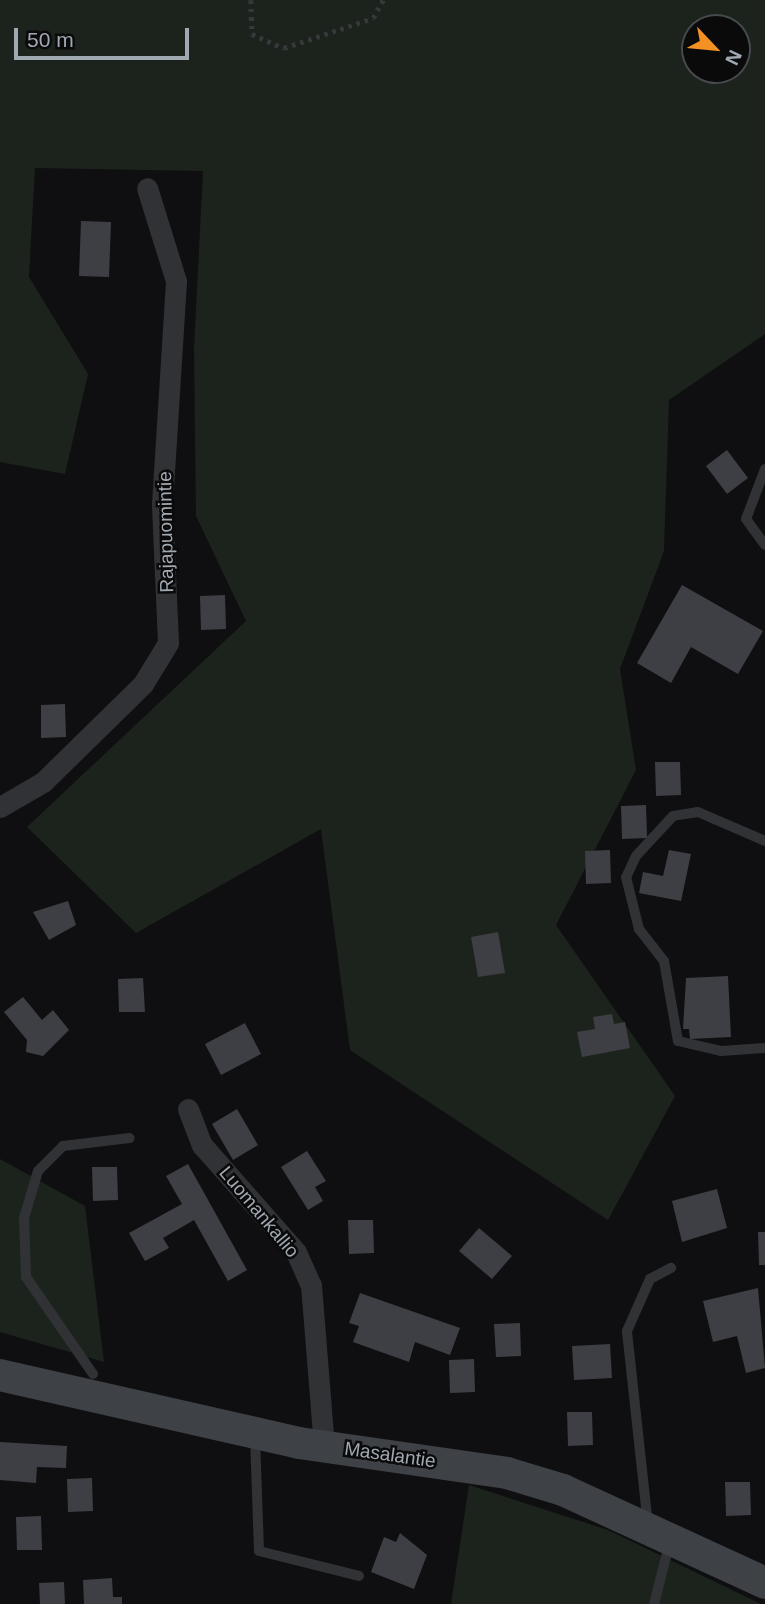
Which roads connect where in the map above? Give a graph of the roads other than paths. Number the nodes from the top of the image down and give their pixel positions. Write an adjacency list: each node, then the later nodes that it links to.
1 (147, 188): 4 (street, Rajapuomintie)
2 (765, 469): 3 (lane)
3 (765, 545)
4 (0, 807)
5 (765, 841): 6 (lane)
6 (765, 1048)
7 (188, 1109): 13 (street, Luomankallio)
8 (130, 1138): 10 (lane)
9 (671, 1268): 14 (lane)
10 (93, 1374)
11 (0, 1375): 12 (street, Masalantie)
12 (255, 1433): 13 (street, Masalantie); 15 (lane)
13 (324, 1447): 14 (street, Masalantie)
14 (659, 1533): 16 (street, Masalantie); 17 (lane)
15 (359, 1576)
16 (765, 1583)
17 (654, 1604)

